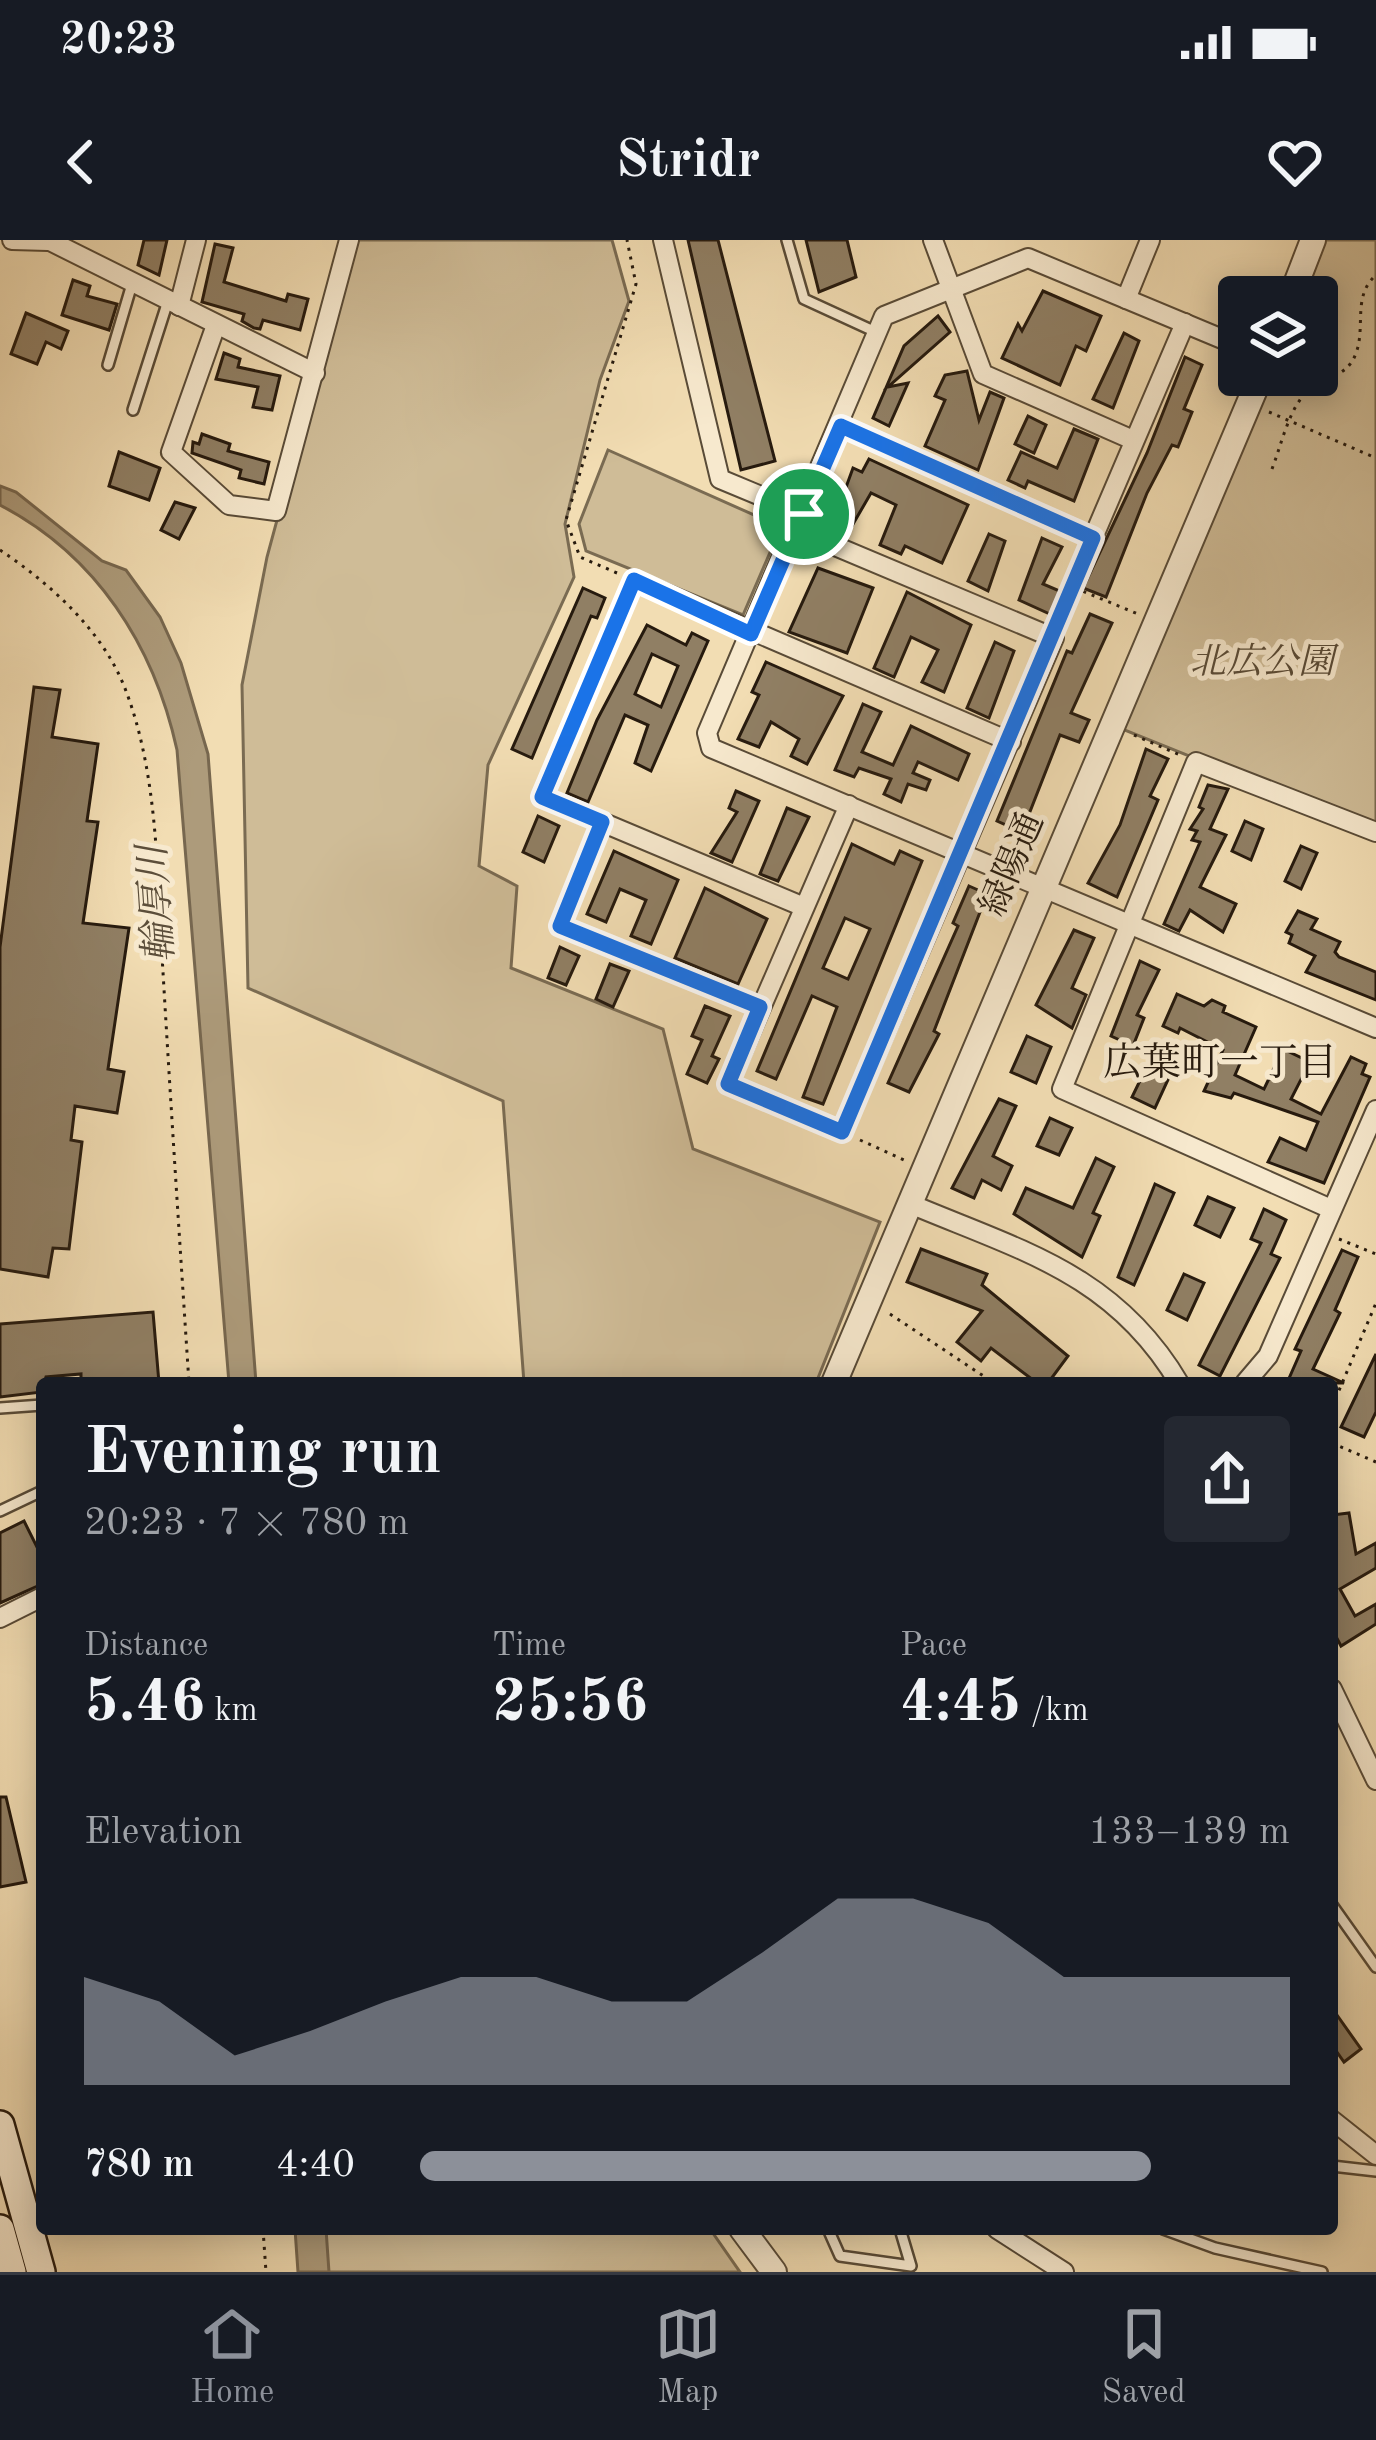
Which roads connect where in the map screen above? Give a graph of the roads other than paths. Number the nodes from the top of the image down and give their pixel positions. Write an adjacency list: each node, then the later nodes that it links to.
1 (12, 240): 9 (street)
2 (196, 240): 14 (street)
3 (349, 240): 20 (street)
4 (663, 240): 25 (street)
5 (787, 240): 17 (lane)
6 (933, 240): 12 (street)
7 (1150, 240): 13 (street)
8 (1313, 240): 10 (street)
9 (48, 241): 11 (street)
10 (1299, 276)
11 (133, 283): 14 (street); 19 (lane)
12 (951, 290): 13 (street); 17 (street); 24 (street)
13 (1126, 299): 15 (street)
14 (174, 303): 16 (street); 22 (lane)
15 (1185, 323): 18 (street); 24 (street)
16 (216, 325): 20 (street); 20 (street)
17 (878, 333): 23 (street)
18 (1218, 337)
19 (108, 364)
20 (315, 373)
21 (1252, 396): 32 (street, 緑陽通)
22 (134, 410)
23 (841, 426): 24 (street); 25 (street)
24 (1133, 440)
25 (801, 522): 26 (street); 27 (street)
26 (751, 634): 27 (street); 28 (street); 29 (street)
27 (1011, 742): 31 (street)
28 (849, 806): 31 (street); 33 (street)
29 (602, 822): 33 (street); 35 (street)
30 (1376, 832): 34 (street)
31 (964, 853): 32 (street); 35 (street)
32 (1044, 887): 34 (street); 38 (street, 緑陽通)
33 (804, 907): 35 (street)
34 (1130, 925): 36 (street); 39 (street)
35 (760, 1007)
36 (1376, 1028)
37 (1376, 1110): 39 (street)
38 (908, 1203): 40 (street, 緑陽通); 41 (street)
39 (1330, 1209): 42 (street)
40 (836, 1377)
41 (1174, 1377)
42 (1250, 1377)
43 (36, 1405): 44 (lane)
44 (0, 1408)
45 (36, 1494): 46 (lane)
46 (0, 1511)
47 (36, 1600): 48 (street)
48 (0, 1618)
49 (1338, 1701): 50 (street)
50 (1375, 1776)
51 (1338, 1913): 52 (lane)
52 (1376, 1967)
53 (0, 2125): 66 (main road)
54 (1338, 2125): 55 (street)
55 (1376, 2155)
56 (1338, 2167): 57 (lane)
57 (1376, 2171)
58 (0, 2229): 65 (main road)
59 (746, 2235): 67 (street)
60 (831, 2235): 64 (lane)
61 (902, 2235): 64 (lane)
62 (1006, 2235): 69 (street)
63 (1179, 2235): 70 (lane)
64 (911, 2266): 68 (lane)
65 (12, 2272)
66 (41, 2272)
67 (774, 2272)
68 (926, 2272)
69 (1064, 2272)
70 (1322, 2272)

